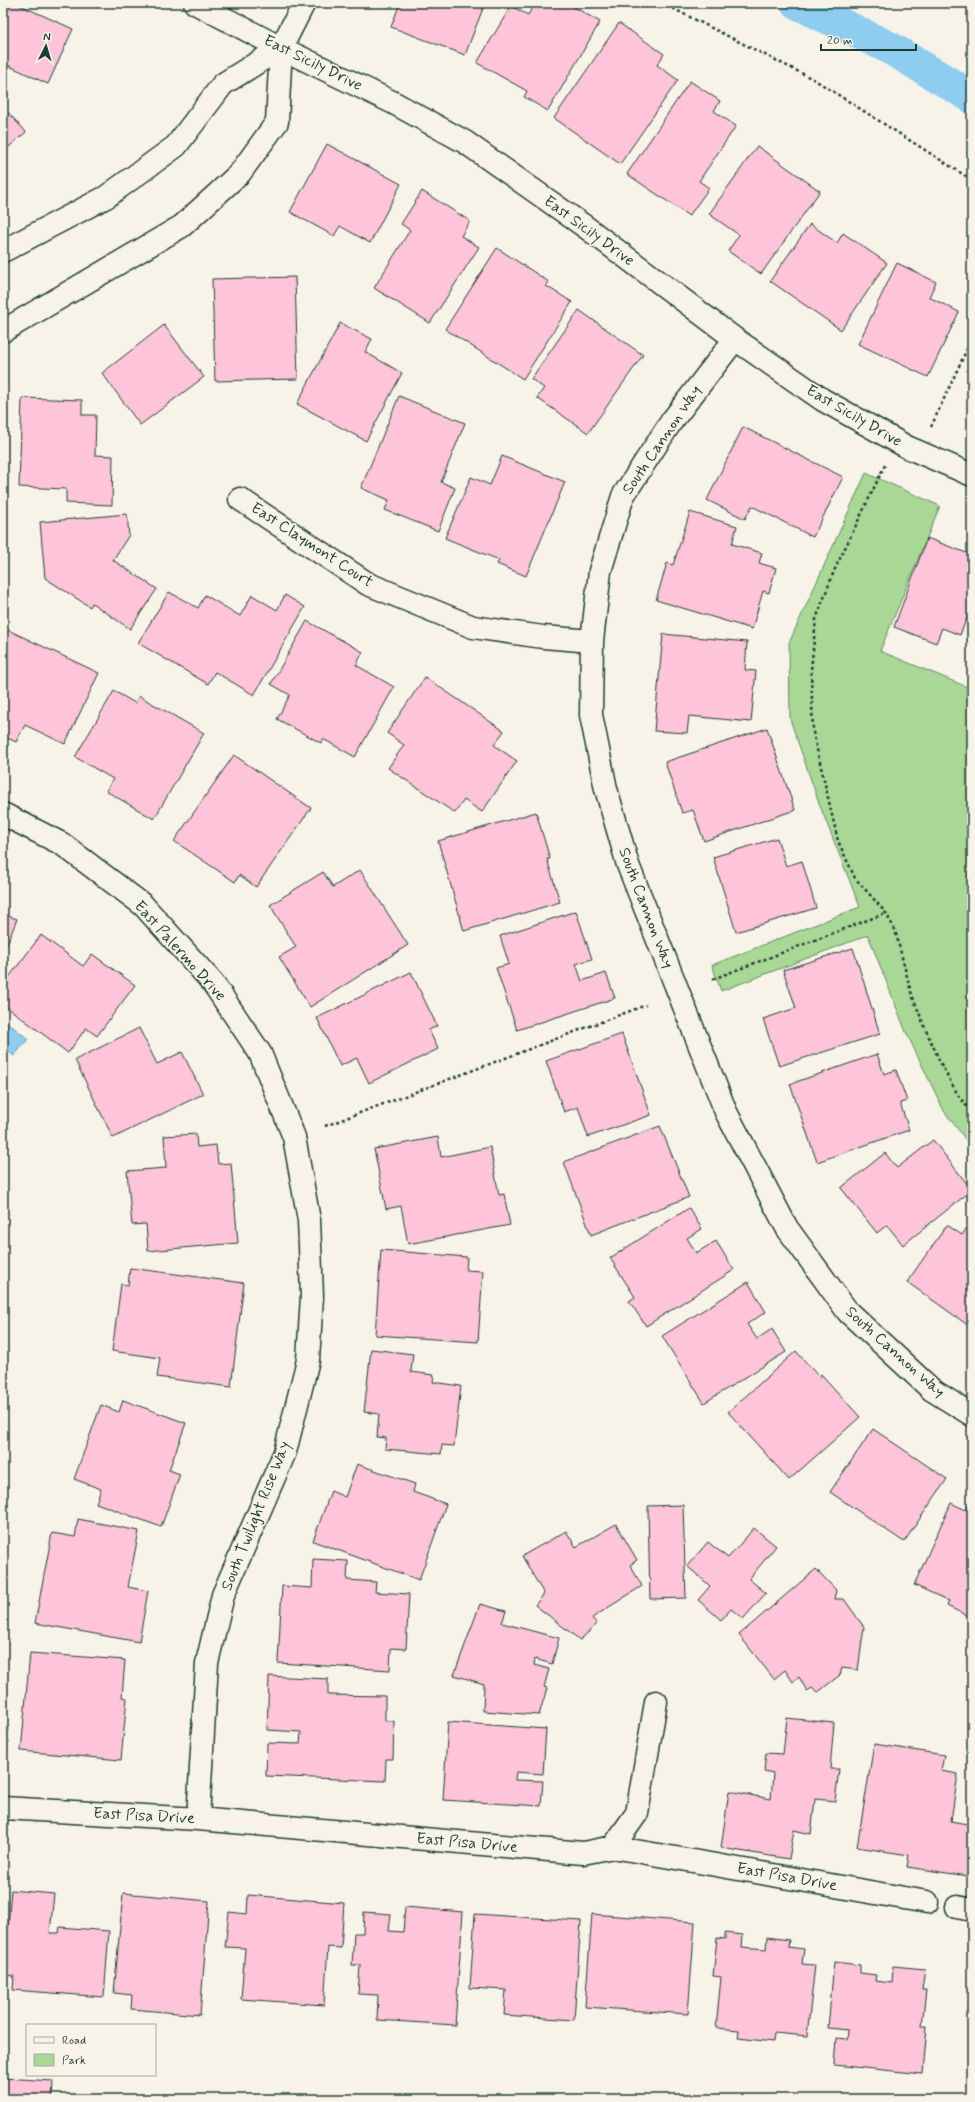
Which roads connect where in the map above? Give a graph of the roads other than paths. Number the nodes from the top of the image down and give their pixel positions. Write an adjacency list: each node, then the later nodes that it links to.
1 (195, 3): 3 (street, East Sicily Drive)
2 (304, 3): 3 (street)
3 (281, 48): 4 (street); 5 (street); 6 (street, East Sicily Drive)
4 (3, 251)
5 (3, 331)
6 (735, 339): 7 (street, East Sicily Drive); 9 (street, South Cannon Way)
7 (972, 475)
8 (240, 499): 9 (street, East Claymont Court)
9 (592, 641): 12 (street, South Cannon Way)
10 (3, 814): 11 (street, East Palermo Drive)
11 (260, 1053): 15 (street, South Twilight Rise Way)
12 (972, 1415)
13 (656, 1702): 16 (street)
14 (3, 1808): 15 (street, East Pisa Drive)
15 (198, 1819): 16 (street, East Pisa Drive)
16 (614, 1847): 17 (street, East Pisa Drive)
17 (926, 1902)

